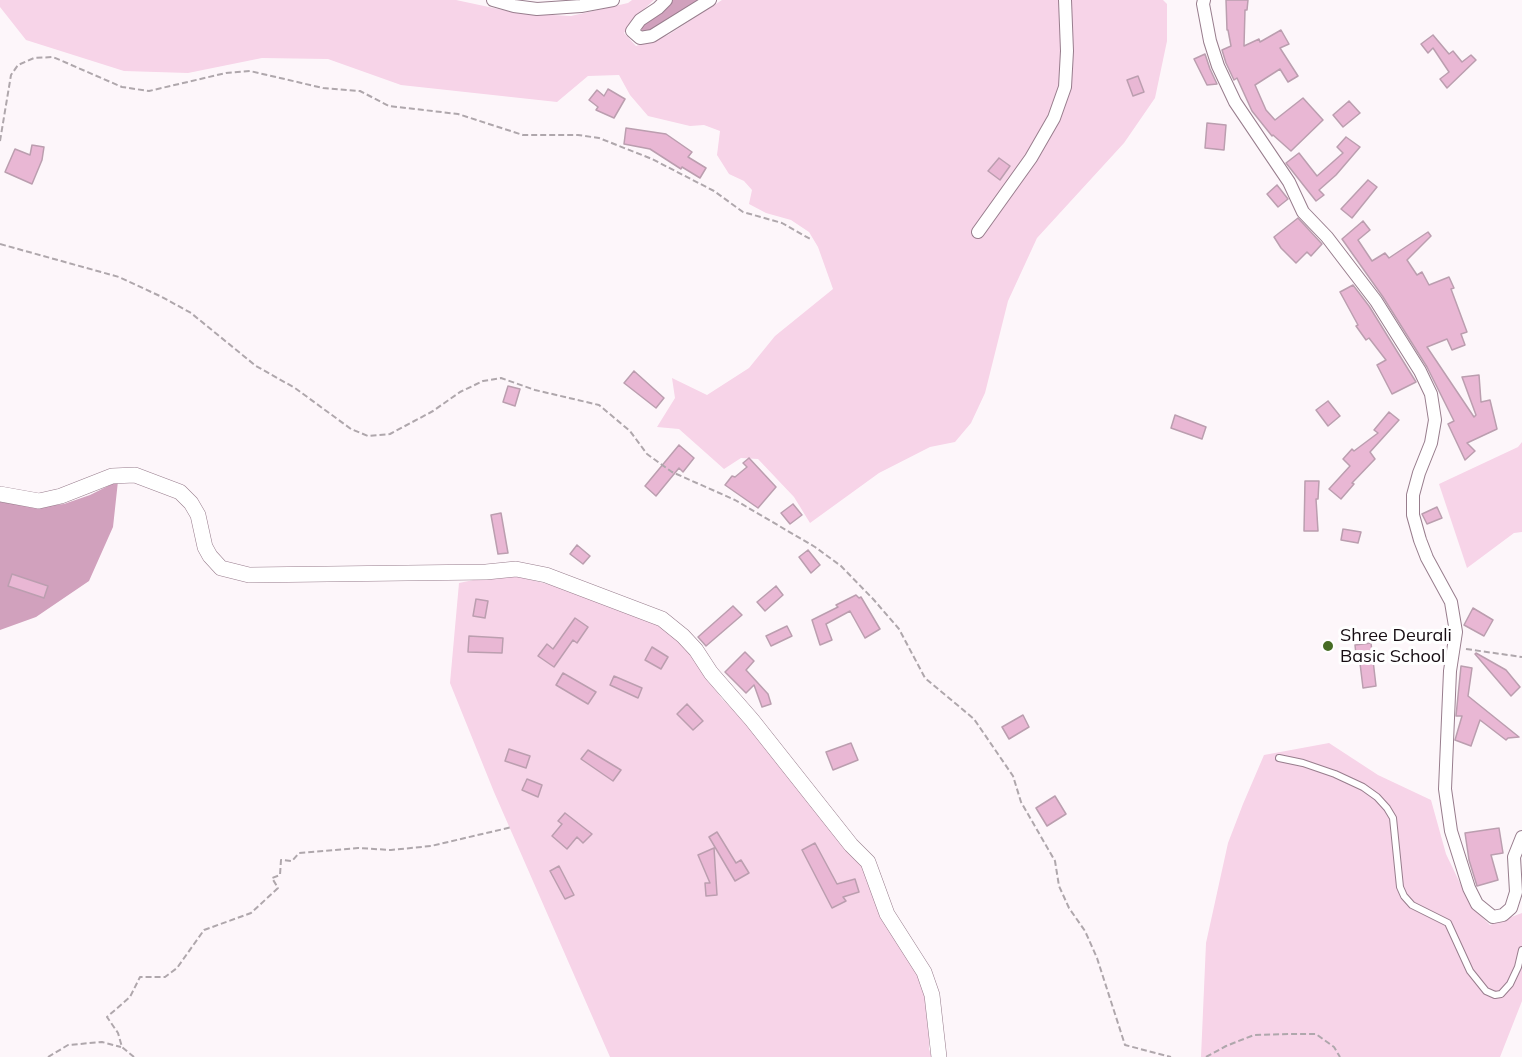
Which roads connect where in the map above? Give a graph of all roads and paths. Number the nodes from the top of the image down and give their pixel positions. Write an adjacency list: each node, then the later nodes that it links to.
1 (493, 0): 2 (street)
2 (613, 0)
3 (666, 0): 4 (street)
4 (710, 0)
5 (1065, 0): 8 (street)
6 (1204, 0): 12 (street)
7 (0, 141): 9 (path)
8 (978, 232)
9 (812, 240)
10 (0, 244): 23 (path)
11 (0, 494): 22 (street)
12 (1455, 648): 13 (path); 17 (street)
13 (1522, 657)
14 (1279, 758): 18 (lane)
15 (512, 828): 19 (path)
16 (1522, 837): 17 (street)
17 (1518, 899)
18 (1522, 950)
19 (122, 1047): 20 (path); 21 (path)
20 (48, 1057)
21 (134, 1057)
22 (939, 1057)
23 (1172, 1057)
24 (1206, 1057): 25 (path)
25 (1340, 1057)

